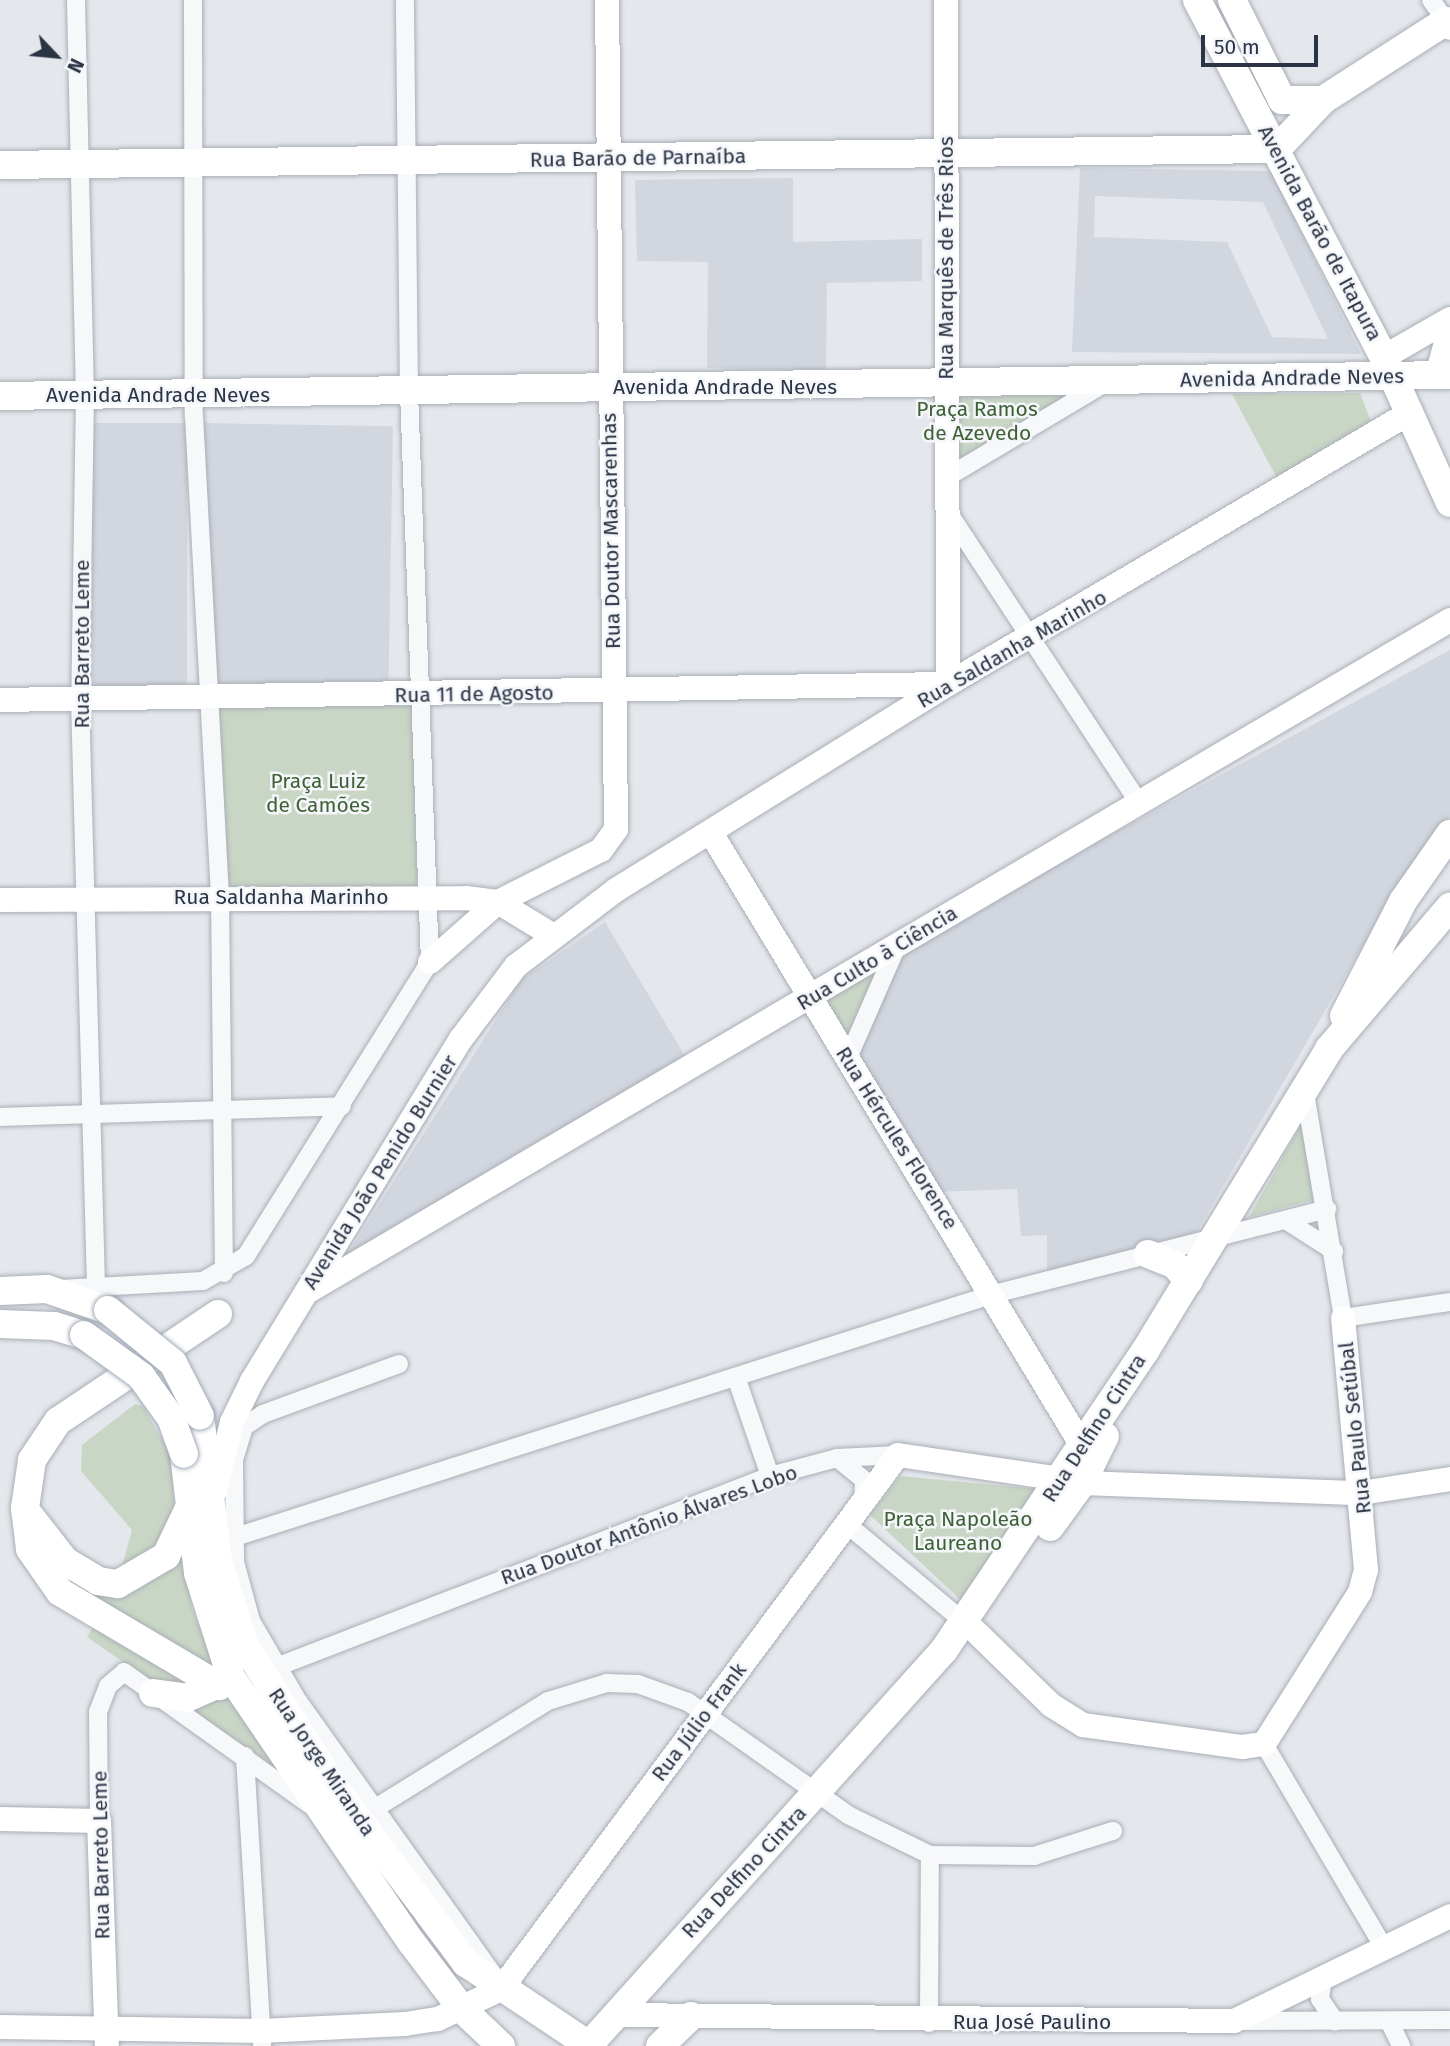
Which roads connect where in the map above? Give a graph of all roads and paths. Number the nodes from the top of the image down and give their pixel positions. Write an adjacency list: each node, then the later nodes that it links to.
1 (76, 0): 15 (street, Rua Barreto Leme)
2 (193, 0): 13 (street)
3 (405, 0): 14 (street)
4 (607, 0): 12 (street, Rua Doutor Mascarenhas)
5 (946, 0): 11 (street, Rua Marquês de Três Rios)
6 (1196, 0): 10 (main road, Avenida Barão de Itapura)
7 (1231, 0): 9 (main road, Avenida Barão de Itapura)
8 (1444, 16): 9 (main road)
9 (1323, 100): 10 (main road)
10 (1277, 149): 11 (main road, Rua Barão de Parnaíba); 19 (main road, Avenida Barão de Itapura)
11 (946, 153): 12 (main road, Rua Barão de Parnaíba); 22 (street, Rua Marquês de Três Rios)
12 (608, 158): 14 (main road, Rua Barão de Parnaíba); 23 (street, Rua Doutor Mascarenhas)
13 (190, 161): 14 (main road, Rua Barão de Parnaíba); 15 (main road, Rua Barão de Parnaíba); 26 (street)
14 (407, 162): 24 (street)
15 (79, 163): 16 (main road, Rua Barão de Parnaíba); 25 (street, Rua Barreto Leme)
16 (0, 165)
17 (1450, 319): 19 (street)
18 (1450, 328): 20 (street)
19 (1389, 366): 20 (main road, Avenida Andrade Neves); 21 (main road, Avenida Andrade Neves); 28 (main road, Avenida Barão de Itapura)
20 (1444, 375)
21 (1108, 381): 22 (main road, Avenida Andrade Neves); 30 (street)
22 (946, 386): 23 (main road, Avenida Andrade Neves); 30 (street, Rua Marquês de Três Rios)
23 (608, 387): 24 (main road, Avenida Andrade Neves); 36 (street, Rua Doutor Mascarenhas)
24 (409, 392): 26 (main road, Avenida Andrade Neves); 38 (street)
25 (85, 395): 26 (main road, Avenida Andrade Neves); 27 (main road, Avenida Andrade Neves); 39 (street, Rua Barreto Leme)
26 (194, 395): 37 (street)
27 (0, 396)
28 (1411, 412): 29 (main road, Avenida Barão de Itapura); 34 (street, Rua Saldanha Marinho)
29 (1445, 472): 31 (main road, Avenida Barão de Itapura)
30 (944, 479): 32 (street, Rua Marquês de Três Rios)
31 (1450, 503)
32 (944, 506): 34 (street); 35 (street, Rua Marquês de Três Rios)
33 (1450, 620): 41 (street, Rua Culto à Ciência)
34 (1034, 636): 35 (street, Rua Saldanha Marinho); 41 (street)
35 (948, 684): 36 (street, Rua 11 de Agosto); 42 (street, Rua Saldanha Marinho)
36 (615, 692): 38 (street, Rua 11 de Agosto); 49 (street, Rua Doutor Mascarenhas)
37 (205, 693): 38 (street, Rua 11 de Agosto); 39 (street, Rua 11 de Agosto); 45 (street)
38 (420, 694): 47 (street)
39 (80, 699): 40 (street, Rua 11 de Agosto); 46 (street, Rua Barreto Leme)
40 (0, 700)
41 (1139, 803): 53 (street, Rua Culto à Ciência)
42 (711, 833): 44 (street, Rua Saldanha Marinho); 56 (street, Rua Hércules Florence)
43 (1450, 834): 54 (main road)
44 (616, 890): 52 (street, Avenida João Penido Burnier)
45 (220, 895): 46 (street, Rua Saldanha Marinho); 47 (street, Rua Saldanha Marinho); 60 (street)
46 (84, 897): 48 (street, Rua Saldanha Marinho); 61 (street, Rua Barreto Leme)
47 (425, 898): 49 (street, Rua Saldanha Marinho); 55 (street)
48 (0, 900)
49 (498, 902): 52 (street, Rua Saldanha Marinho); 55 (street, Rua Doutor Mascarenhas)
50 (1450, 907): 54 (main road)
51 (1450, 927): 54 (main road)
52 (552, 935): 71 (street, Avenida João Penido Burnier)
53 (897, 946): 56 (street, Rua Culto à Ciência); 57 (street)
54 (1397, 954): 58 (main road, Rua Delfino Cintra)
55 (430, 962): 59 (street)
56 (811, 999): 57 (street, Rua Hércules Florence); 71 (street, Rua Culto à Ciência)
57 (848, 1058): 72 (street, Rua Hércules Florence)
58 (1304, 1086): 63 (street, Rua Paulo Setúbal); 65 (main road, Rua Delfino Cintra)
59 (342, 1106): 60 (street); 68 (street)
60 (222, 1111): 61 (street); 68 (street)
61 (89, 1115): 62 (street); 73 (street, Rua Barreto Leme)
62 (0, 1117)
63 (1327, 1209): 64 (street); 66 (street, Rua Paulo Setúbal)
64 (1287, 1221): 65 (street); 66 (street)
65 (1214, 1235): 67 (street); 69 (main road, Rua Delfino Cintra)
66 (1334, 1251): 76 (street, Rua Paulo Setúbal)
67 (1148, 1254): 69 (main road); 72 (street)
68 (224, 1273): 73 (street)
69 (1189, 1281): 78 (main road, Rua Delfino Cintra)
70 (0, 1291): 73 (main road)
71 (304, 1294): 89 (street, Avenida João Penido Burnier)
72 (994, 1294): 80 (street); 81 (street, Rua Hércules Florence)
73 (102, 1298): 89 (main road, bridge)
74 (1450, 1302): 76 (street)
75 (218, 1314): 90 (main road)
76 (1343, 1318): 87 (street, Rua Paulo Setúbal)
77 (0, 1324): 89 (main road, Rua Jorge Miranda, bridge)
78 (1145, 1351): 81 (main road, Rua Delfino Cintra); 86 (main road)
79 (399, 1364): 92 (street, Rua Jorge Miranda)
80 (736, 1377): 84 (street); 92 (street)
81 (1081, 1444): 86 (main road, Rua Delfino Cintra)
82 (898, 1455): 83 (street, Rua Doutor Antônio Álvares Lobo); 86 (street, Rua Doutor Antônio Álvares Lobo); 88 (street, Rua Júlio Frank)
83 (837, 1458): 84 (street, Rua Doutor Antônio Álvares Lobo); 88 (street)
84 (770, 1476): 95 (street, Rua Doutor Antônio Álvares Lobo)
85 (1450, 1479): 87 (street, Rua Doutor Antônio Álvares Lobo)
86 (1071, 1481): 87 (street, Rua Doutor Antônio Álvares Lobo); 93 (main road, Rua Delfino Cintra)
87 (1361, 1493): 100 (street, Rua Paulo Setúbal)
88 (863, 1503): 91 (street, Rua Júlio Frank)
89 (201, 1505): 90 (main road); 94 (main road, Rua Jorge Miranda); 97 (main road, Rua Jorge Miranda)
90 (25, 1508): 97 (main road)
91 (848, 1525): 93 (street); 99 (street, Rua Júlio Frank)
92 (232, 1538): 95 (street, Rua Jorge Miranda)
93 (969, 1626): 100 (street); 102 (main road, Rua Delfino Cintra)
94 (243, 1644): 97 (main road); 112 (main road, Rua Jorge Miranda)
95 (279, 1665): 103 (street, Rua Jorge Miranda)
96 (124, 1672): 98 (street, Rua Jorge Miranda); 106 (street, Rua Barreto Leme)
97 (225, 1681): 98 (main road); 104 (main road, Rua Jorge Miranda)
98 (153, 1693): 101 (street, Rua Jorge Miranda)
99 (705, 1714): 102 (street); 103 (street); 112 (street, Rua Júlio Frank)
100 (1264, 1744): 110 (street)
101 (245, 1756): 104 (street, Rua Jorge Miranda); 123 (street)
102 (818, 1792): 108 (street); 114 (main road, Rua Delfino Cintra)
103 (374, 1809): 112 (street, Rua Jorge Miranda)
104 (317, 1811): 113 (main road, Rua Jorge Miranda)
105 (0, 1819): 106 (street)
106 (99, 1821): 122 (street, Rua Barreto Leme)
107 (1113, 1831): 108 (street)
108 (930, 1855): 120 (street)
109 (1450, 1916): 110 (street)
110 (1384, 1948): 111 (street)
111 (1323, 1977): 117 (street); 118 (street)
112 (500, 1988): 113 (street); 125 (main road)
113 (462, 2009): 123 (street); 124 (main road, Rua Jorge Miranda)
114 (614, 2015): 115 (street, Rua José Paulino); 125 (main road, Rua Delfino Cintra)
115 (691, 2017): 120 (street, Rua José Paulino); 126 (main road)
116 (1450, 2020): 119 (street, Rua José Paulino)
117 (1234, 2021): 118 (street, Rua José Paulino); 120 (street, Rua José Paulino)
118 (1335, 2021): 119 (street, Rua José Paulino)
119 (1389, 2021): 127 (street)
120 (929, 2023)
121 (0, 2027): 122 (street)
122 (107, 2038): 123 (street)
123 (262, 2039)
124 (500, 2046)
125 (589, 2046)
126 (660, 2046)
127 (1401, 2046)

